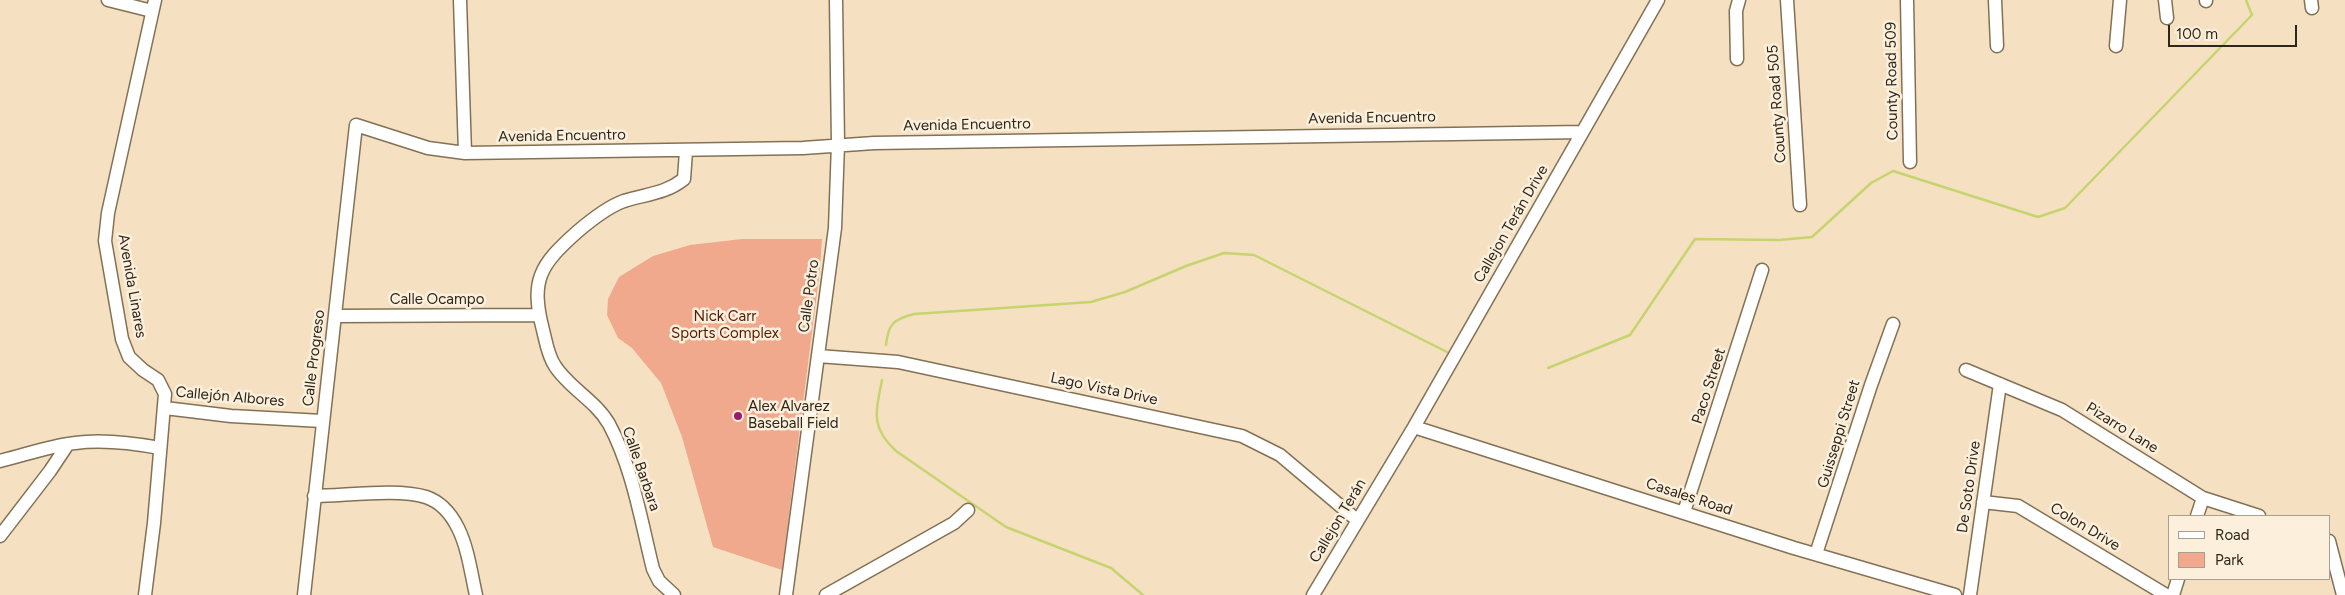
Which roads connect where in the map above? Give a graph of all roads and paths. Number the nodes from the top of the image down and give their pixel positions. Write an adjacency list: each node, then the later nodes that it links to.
1 (108, 0): 11 (street)
2 (460, 0): 20 (street)
3 (836, 0): 18 (street, Calle Potro)
4 (1658, 0): 17 (street, Callejon Terán Drive)
5 (1739, 0): 15 (street)
6 (1787, 0): 22 (street, County Road 505)
7 (1907, 0): 21 (street, County Road 509)
8 (1995, 0): 13 (street)
9 (2120, 0): 14 (street)
10 (2165, 0): 12 (street)
11 (153, 6): 30 (street, Avenida Linares)
12 (2167, 18)
13 (1997, 46)
14 (2116, 46)
15 (1737, 59)
16 (356, 126): 20 (street, Avenida Encuentro); 25 (street, Calle Progreso)
17 (1582, 132): 18 (street, Avenida Encuentro); 32 (street, Callejon Terán Drive)
18 (838, 144): 19 (street, Avenida Encuentro); 27 (street, Calle Potro)
19 (686, 151): 20 (street, Avenida Encuentro); 24 (street, Calle Barbara)
20 (465, 153)
21 (1910, 162)
22 (1800, 205)
23 (1762, 270): 41 (street, Paco Street)
24 (539, 315): 25 (street, Calle Ocampo); 52 (street, Calle Barbara)
25 (336, 316): 31 (street, Calle Progreso)
26 (1893, 324): 47 (street, Guisseppi Street)
27 (818, 356): 44 (street, Lago Vista Drive); 53 (street, Calle Potro)
28 (1966, 370): 29 (street, Pizarro Lane)
29 (2000, 384): 38 (street, Pizarro Lane); 39 (street, De Soto Drive)
30 (165, 408): 31 (street, Callejón Albores); 34 (street, Avenida Linares)
31 (322, 421): 37 (street, Calle Progreso)
32 (1414, 426): 36 (street, Callejon Terán Drive); 41 (street, Casales Road)
33 (68, 444): 34 (street); 35 (street); 45 (street)
34 (160, 448): 49 (street, Avenida Linares)
35 (0, 461)
36 (1391, 463): 44 (street, Callejon Terán)
37 (314, 496): 50 (street, Calle Progreso); 51 (street)
38 (2203, 498): 42 (street); 43 (street, Pizarro Lane)
39 (1983, 502): 57 (street, De Soto Drive); 58 (street, Colon Drive)
40 (968, 510): 54 (street)
41 (1684, 512): 47 (street, Casales Road)
42 (2197, 515)
43 (2256, 515)
44 (1357, 520): 55 (street, Callejon Terán)
45 (0, 536)
46 (2330, 545): 60 (street)
47 (1816, 554): 56 (street, Casales Road)
48 (2178, 580): 59 (street)
49 (145, 595)
50 (304, 595)
51 (476, 595)
52 (674, 595)
53 (786, 595)
54 (826, 595)
55 (1313, 595)
56 (1955, 595)
57 (1970, 595)
58 (2166, 595)
59 (2173, 595)
60 (2344, 595)

